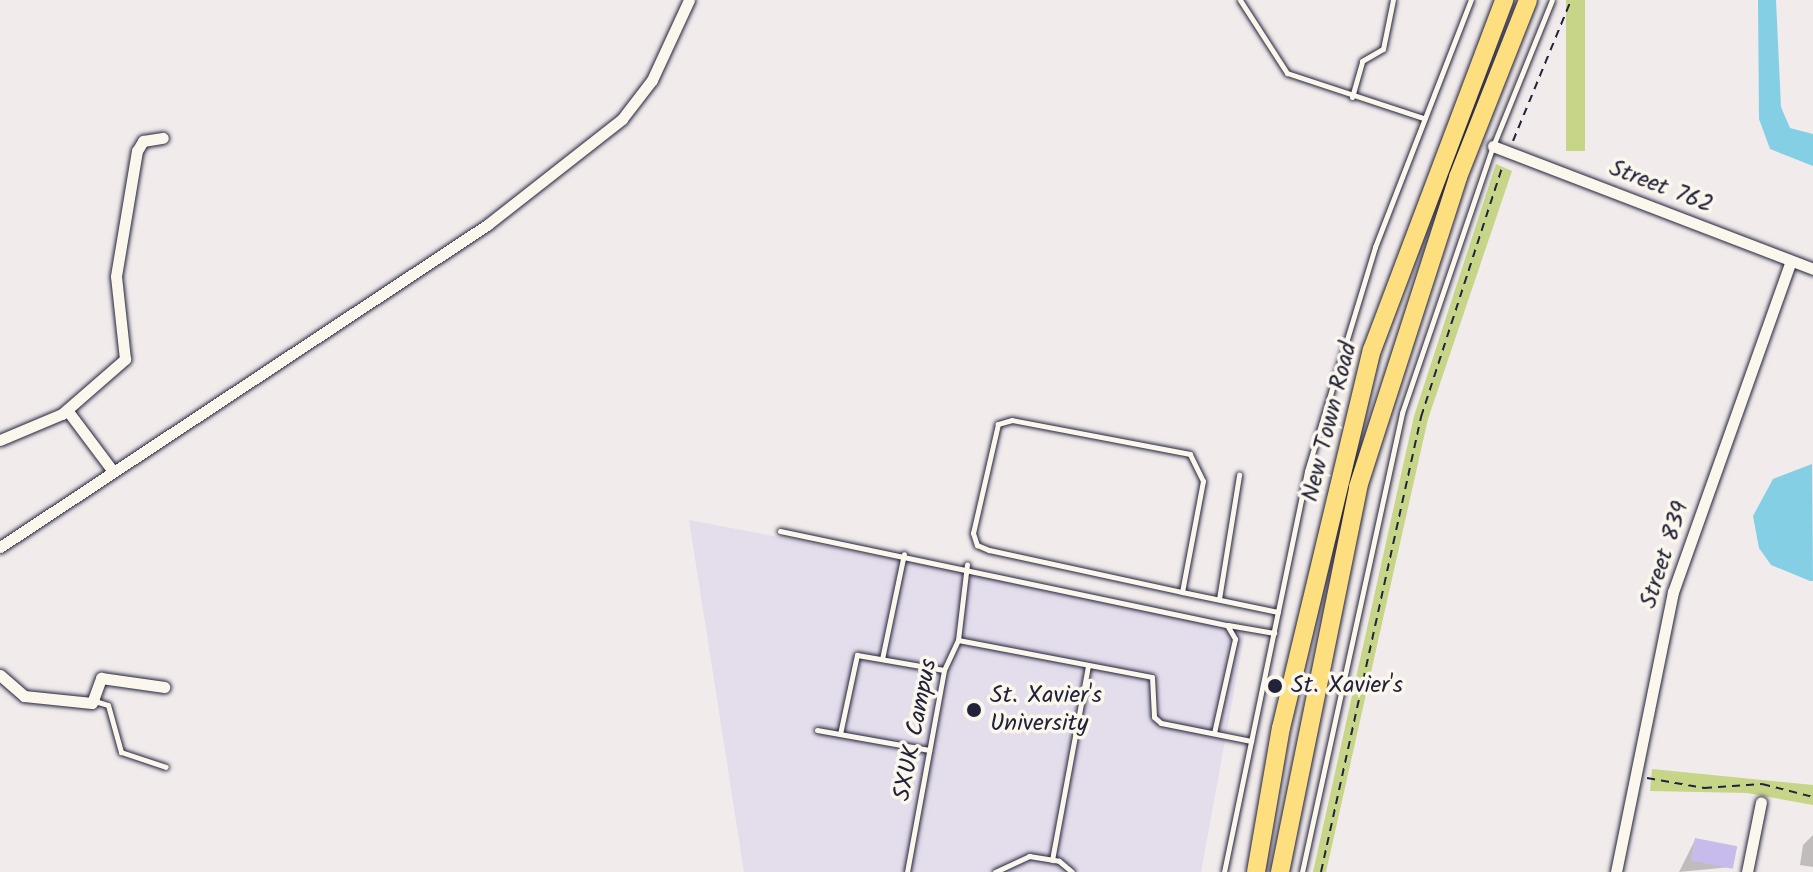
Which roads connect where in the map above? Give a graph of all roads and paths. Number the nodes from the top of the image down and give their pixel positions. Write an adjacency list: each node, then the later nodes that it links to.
1 (689, 0): 20 (street)
2 (1240, 0): 10 (lane)
3 (1249, 0): 10 (lane)
4 (1393, 0): 11 (lane)
5 (1471, 0): 12 (lane)
6 (1504, 0): 52 (main road, New Town Road)
7 (1528, 0): 53 (main road, New Town Road)
8 (1552, 0): 14 (lane)
9 (1571, 0): 15 (path)
10 (1247, 9): 11 (lane)
11 (1352, 97): 12 (lane)
12 (1423, 118): 28 (lane)
13 (163, 138): 18 (street)
14 (1493, 146): 15 (street, Street 762); 54 (lane)
15 (1508, 152): 16 (street, Street 762); 55 (path)
16 (1791, 261): 17 (street, Street 762); 44 (street, Street 839)
17 (1813, 269)
18 (67, 410): 19 (street); 20 (street)
19 (0, 440)
20 (112, 470): 23 (street)
21 (1239, 475): 27 (lane)
22 (780, 531): 24 (lane)
23 (0, 547)
24 (904, 554): 25 (lane); 32 (lane)
25 (967, 565): 29 (lane); 31 (lane)
26 (1182, 592): 26 (lane); 27 (lane)
27 (1219, 599): 28 (lane)
28 (1278, 612): 30 (lane)
29 (1227, 625): 30 (lane); 39 (lane)
30 (1274, 633): 41 (lane)
31 (958, 640): 33 (lane, SXUK Campus); 34 (lane, SXUK Campus)
32 (882, 659): 34 (lane); 40 (lane)
33 (1088, 665): 39 (lane, SXUK Campus); 47 (lane)
34 (944, 670): 42 (lane, SXUK Campus)
35 (0, 675): 37 (street)
36 (164, 687): 37 (street)
37 (98, 702): 43 (lane)
38 (817, 730): 40 (lane)
39 (1214, 733): 41 (lane)
40 (840, 734): 42 (lane)
41 (1251, 741): 51 (lane)
42 (929, 750): 48 (lane, SXUK Campus)
43 (166, 767)
44 (1634, 776): 45 (path); 56 (street, Street 839)
45 (1813, 797)
46 (1761, 802): 57 (street)
47 (1052, 860): 49 (lane); 50 (lane)
48 (907, 872)
49 (995, 872)
50 (1072, 872)
51 (1224, 872)
52 (1256, 872)
53 (1280, 872)
54 (1302, 872)
55 (1321, 872)
56 (1616, 872)
57 (1747, 872)

